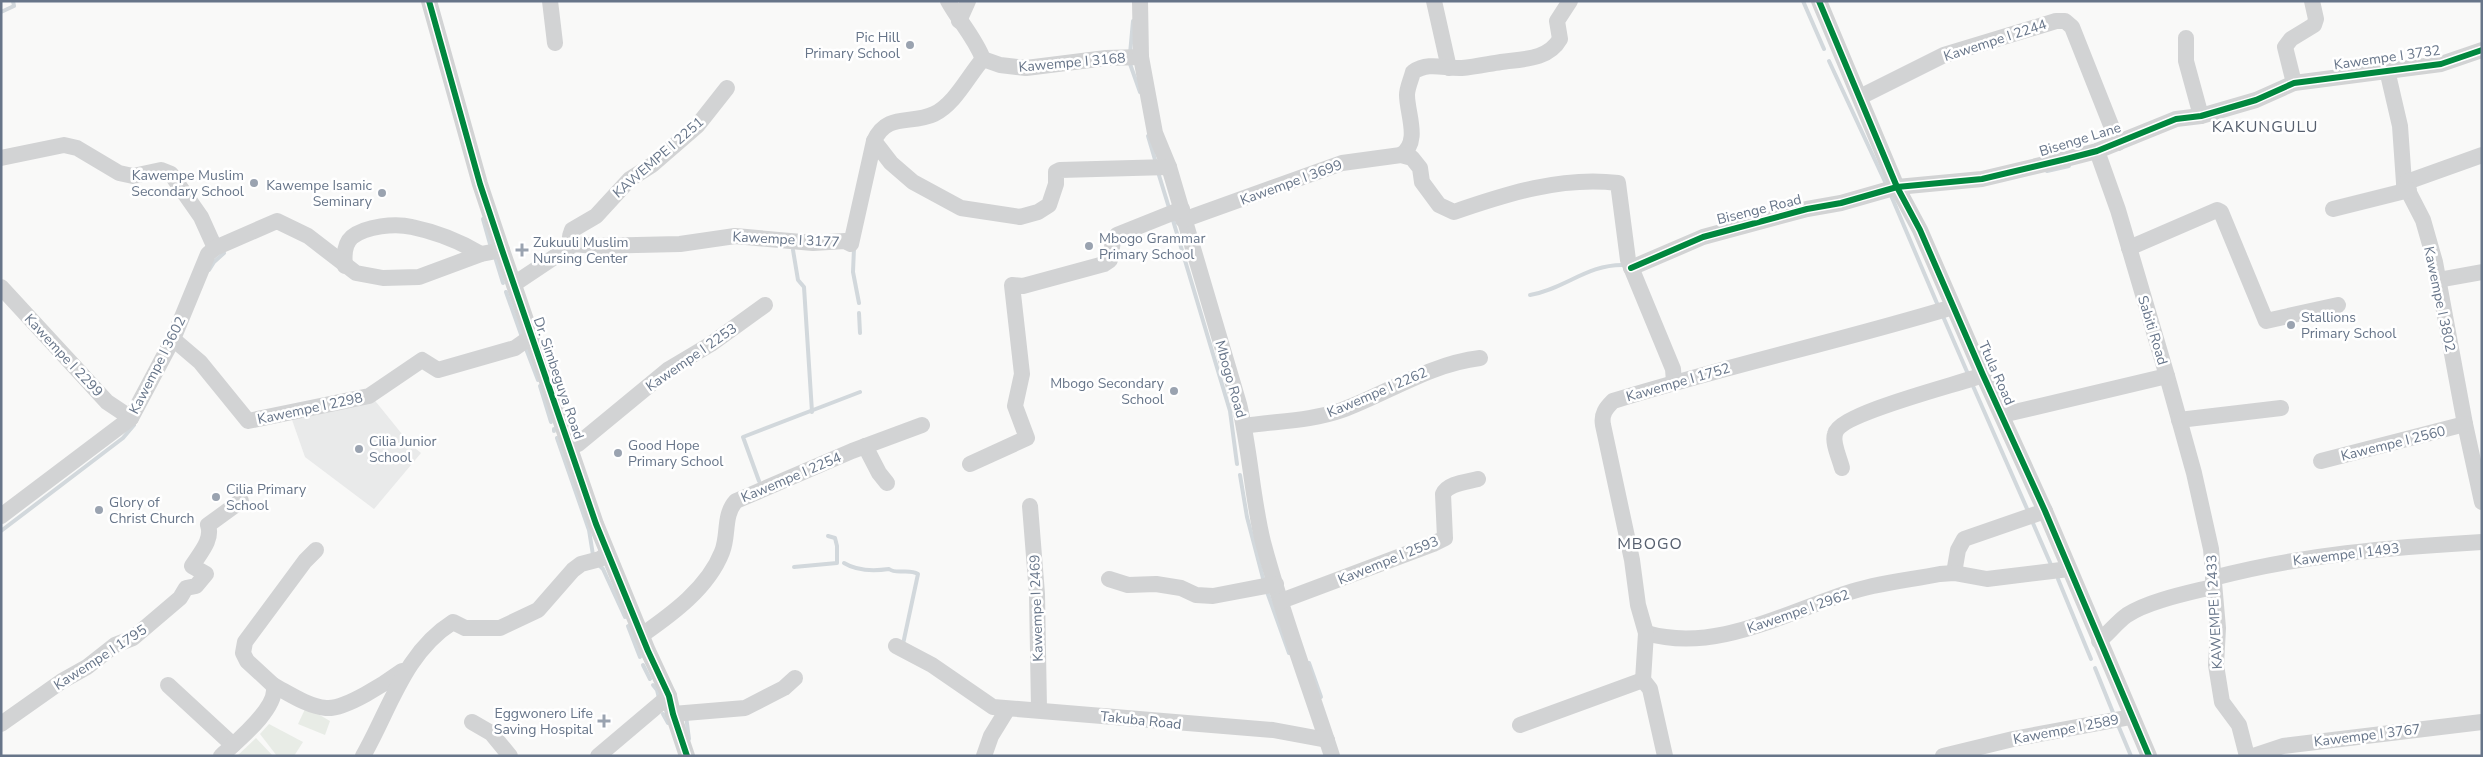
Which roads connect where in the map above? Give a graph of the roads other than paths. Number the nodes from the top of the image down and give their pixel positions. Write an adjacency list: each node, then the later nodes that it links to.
1 (429, 1): 36 (street, Dr. Simbeguya Road)
2 (550, 1): 12 (street)
3 (948, 1): 10 (street)
4 (968, 1): 10 (street)
5 (1140, 1): 14 (street, Mbogo Road)
6 (1434, 1): 16 (street)
7 (1570, 1): 16 (street)
8 (1819, 1): 20 (street, Ttula Road)
9 (2312, 1): 18 (street)
10 (959, 21): 15 (street)
11 (2186, 38): 21 (street)
12 (555, 43)
13 (2482, 50): 17 (street, Kawempe I 3732)
14 (1141, 57): 15 (street, Kawempe I 3168); 28 (street, Mbogo Road)
15 (983, 59): 22 (street)
16 (1449, 68): 26 (street)
17 (2387, 70): 18 (street, Kawempe I 3732); 30 (street, Kawempe I 3802)
18 (2294, 83): 21 (street, Bisenge Lane)
19 (727, 88): 33 (street, KAWEMPE I 2251)
20 (1860, 98): 23 (street, Kawempe I 2244); 29 (street, Ttula Road)
21 (2201, 116): 23 (street, Bisenge Lane)
22 (874, 141): 28 (street); 33 (street, Kawempe I 3177)
23 (2118, 142): 24 (street, Bisenge Lane)
24 (2096, 151): 29 (street, Bisenge Lane); 35 (street, Sabiti Road)
25 (2482, 154): 30 (street)
26 (1401, 155): 32 (street, Kawempe I 3699); 39 (street)
27 (1, 158): 34 (street)
28 (1169, 167): 32 (street, Mbogo Road)
29 (1897, 187): 39 (street, Bisenge Road); 46 (street, Ttula Road)
30 (2407, 187): 31 (street); 41 (street, Kawempe I 3802)
31 (2333, 209)
32 (1182, 214): 59 (street, Mbogo Road); 63 (street, Kawempe I 3699)
33 (574, 244): 42 (street)
34 (215, 248): 38 (street); 48 (street, Kawempe I 3602)
35 (2129, 248): 45 (street); 51 (street, Sabiti Road)
36 (502, 250): 37 (street); 42 (street, Dr. Simbeguya Road)
37 (481, 254): 38 (street); 38 (street)
38 (345, 266)
39 (1631, 268): 52 (street)
40 (2482, 272): 41 (street)
41 (2438, 280): 57 (street, Kawempe I 3802)
42 (514, 284): 47 (street, Dr. Simbeguya Road)
43 (1, 287): 55 (street, Kawempe I 2299)
44 (765, 305): 61 (street, Kawempe I 2253)
45 (2338, 305)
46 (1954, 307): 50 (street, Ttula Road); 52 (street, Kawempe I 1752)
47 (532, 336): 48 (street, Kawempe I 2298); 61 (street, Dr. Simbeguya Road)
48 (173, 338): 55 (street, Kawempe I 3602)
49 (1480, 358): 59 (street, Kawempe I 2262)
50 (1983, 375): 54 (street, Ttula Road); 64 (street)
51 (2167, 376): 54 (street, Sabiti Road); 56 (street, KAWEMPE I 2433)
52 (1674, 382): 81 (street, Kawempe I 1752)
53 (2281, 408): 56 (street)
54 (2002, 414): 70 (street, Ttula Road)
55 (130, 418): 71 (street, Kawempe I 3602)
56 (2179, 420): 78 (street, KAWEMPE I 2433)
57 (2465, 424): 62 (street, Kawempe I 2560); 68 (street, Kawempe I 3802)
58 (922, 425): 60 (street, Kawempe I 2254)
59 (1244, 426): 79 (street, Mbogo Road)
60 (865, 446): 66 (street); 82 (street, Kawempe I 2254)
61 (570, 447): 74 (street, Dr. Simbeguya Road)
62 (2321, 461)
63 (970, 464)
64 (1842, 468)
65 (1478, 479): 80 (street, Kawempe I 2593)
66 (887, 483)
67 (241, 501): 97 (street, Kawempe I 1795)
68 (2482, 502)
69 (1030, 506): 92 (street, Kawempe I 2469)
70 (2045, 511): 75 (street, Ttula Road); 76 (street)
71 (1, 516)
72 (2482, 542): 78 (street, Kawempe I 1493)
73 (316, 550): 89 (street)
74 (608, 554): 82 (street, Dr. Simbeguya Road); 85 (street)
75 (2069, 569): 76 (street, Kawempe I 2962); 83 (street, Ttula Road)
76 (1954, 573): 81 (street, Kawempe I 2962)
77 (1109, 579): 79 (street)
78 (2213, 582): 83 (street, Kawempe I 1493); 110 (street, KAWEMPE I 2433)
79 (1276, 584): 80 (street, Mbogo Road)
80 (1281, 601): 99 (street, Mbogo Road)
81 (1646, 633): 87 (street, Kawempe I 1752)
82 (642, 635): 90 (street, Dr. Simbeguya Road)
83 (2099, 641): 94 (street, Ttula Road)
84 (896, 646): 91 (street)
85 (410, 666): 89 (street); 101 (street)
86 (795, 678): 93 (street)
87 (1643, 680): 98 (street); 107 (street, Kawempe I 1752)
88 (168, 685): 100 (street)
89 (273, 685): 100 (street)
90 (669, 696): 93 (street, Dr. Simbeguya Road); 103 (street)
91 (1007, 710): 92 (street, Takuba Road); 105 (street)
92 (1039, 710): 99 (street, Takuba Road)
93 (672, 714): 104 (street, Dr. Simbeguya Road)
94 (2131, 717): 108 (street, Kawempe I 2589); 109 (street, Ttula Road)
95 (472, 722): 102 (street)
96 (2482, 722): 111 (street, Kawempe I 3767)
97 (1, 724)
98 (1520, 725)
99 (1327, 740): 106 (street, Mbogo Road)
100 (227, 750)
101 (363, 756)
102 (510, 756)
103 (598, 756)
104 (687, 756)
105 (984, 756)
106 (1332, 756)
107 (1665, 756)
108 (1943, 756)
109 (2149, 756)
110 (2247, 756)
111 (2253, 756)

